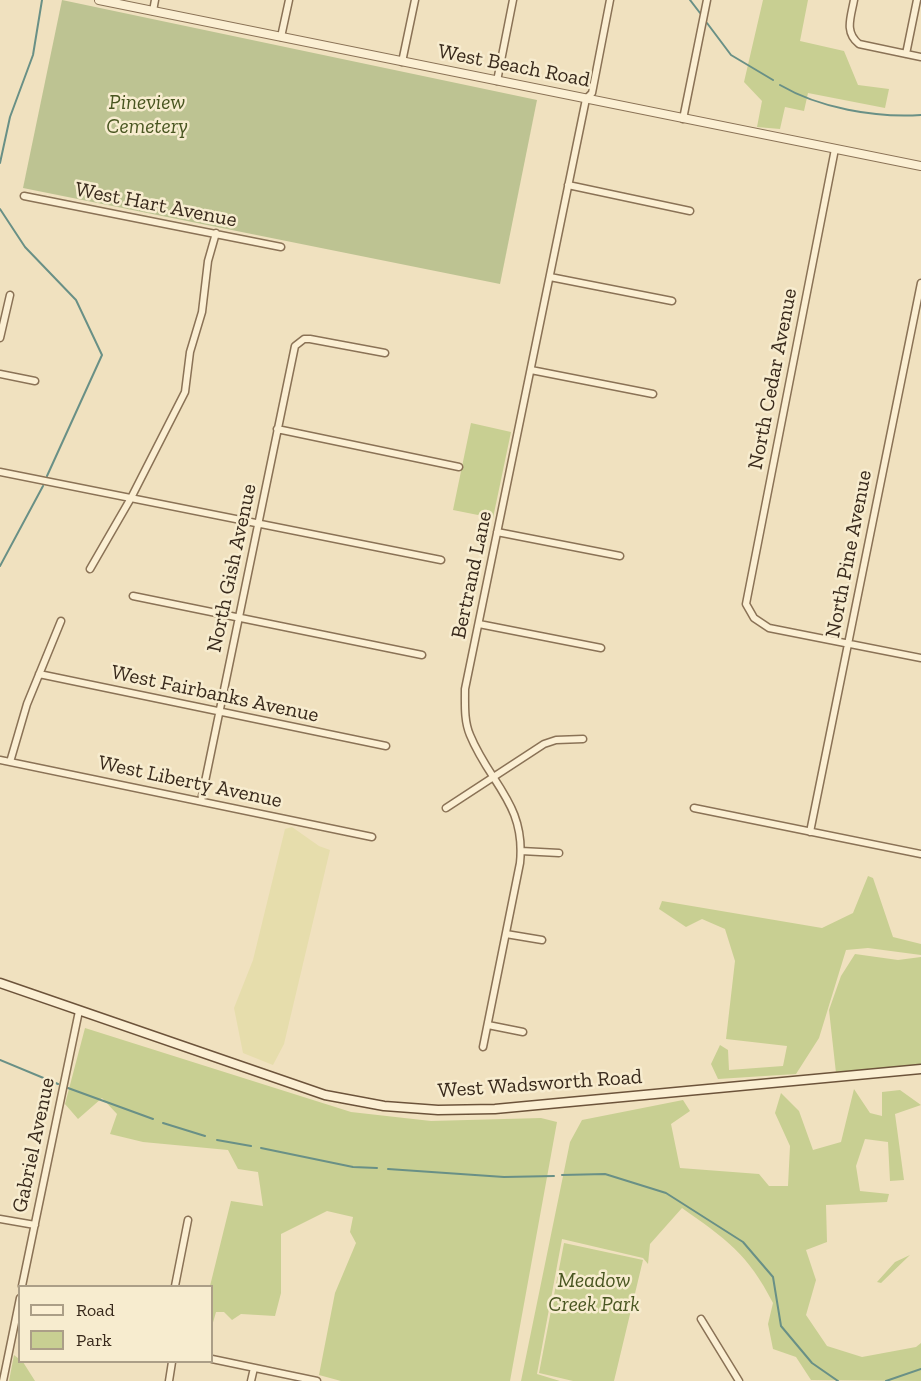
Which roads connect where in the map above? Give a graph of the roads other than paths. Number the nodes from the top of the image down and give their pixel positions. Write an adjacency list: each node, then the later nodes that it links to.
1 (99, 0): 10 (street, West Beach Road)
2 (155, 0): 10 (street)
3 (289, 0): 11 (street)
4 (415, 0): 14 (street)
5 (513, 0): 15 (street)
6 (610, 0): 16 (street, Bertrand Lane)
7 (707, 0): 17 (street)
8 (854, 0): 12 (street)
9 (918, 0): 12 (street)
10 (153, 11): 11 (street, West Beach Road)
11 (281, 37): 14 (street, West Beach Road)
12 (906, 54): 13 (street)
13 (921, 57)
14 (402, 62): 15 (street, West Beach Road)
15 (496, 81): 16 (street, West Beach Road)
16 (586, 99): 17 (street, West Beach Road); 20 (street, Bertrand Lane)
17 (683, 118): 18 (street, West Beach Road)
18 (835, 149): 19 (street, West Beach Road); 48 (street, North Cedar Avenue)
19 (921, 166)
20 (568, 185): 22 (street); 25 (street, Bertrand Lane)
21 (24, 196): 23 (street, West Hart Avenue)
22 (690, 211)
23 (216, 234): 24 (street, West Hart Avenue); 38 (street)
24 (281, 247)
25 (550, 277): 28 (street); 31 (street, Bertrand Lane)
26 (921, 283): 48 (street, North Pine Avenue)
27 (10, 295): 29 (street)
28 (672, 301)
29 (0, 338)
30 (385, 353): 35 (street, North Gish Avenue)
31 (531, 370): 34 (street); 40 (street, Bertrand Lane)
32 (0, 374): 33 (street)
33 (35, 381)
34 (652, 394)
35 (277, 429): 36 (street); 39 (street, North Gish Avenue)
36 (459, 467)
37 (0, 471): 38 (street)
38 (130, 498): 39 (street); 43 (street)
39 (258, 524): 42 (street); 45 (street, North Gish Avenue)
40 (497, 532): 41 (street); 47 (street, Bertrand Lane)
41 (620, 556)
42 (441, 560)
43 (90, 569)
44 (133, 596): 45 (street)
45 (239, 618): 50 (street); 53 (street, North Gish Avenue)
46 (61, 621): 52 (street)
47 (479, 624): 49 (street); 58 (street, Bertrand Lane)
48 (848, 644): 51 (street); 62 (street, North Pine Avenue)
49 (601, 648)
50 (422, 655)
51 (921, 658)
52 (39, 674): 53 (street, West Fairbanks Avenue); 57 (street)
53 (219, 713): 55 (street, West Fairbanks Avenue); 59 (street, North Gish Avenue)
54 (583, 739): 58 (street)
55 (386, 746)
56 (0, 760): 57 (street, West Liberty Avenue)
57 (10, 762): 59 (street, West Liberty Avenue)
58 (494, 776): 60 (street); 64 (street, Bertrand Lane)
59 (201, 801): 63 (street, West Liberty Avenue)
60 (446, 808)
61 (694, 808): 62 (street)
62 (810, 832): 66 (street)
63 (372, 837)
64 (521, 851): 65 (street); 67 (street, Bertrand Lane)
65 (559, 853)
66 (921, 854)
67 (506, 933): 68 (street); 71 (street, Bertrand Lane)
68 (542, 940)
69 (0, 983): 70 (main road, West Wadsworth Road)
70 (79, 1011): 74 (main road, West Wadsworth Road); 77 (street, Gabriel Avenue)
71 (488, 1025): 72 (street); 73 (street, Bertrand Lane)
72 (524, 1032)
73 (483, 1047)
74 (921, 1069)
75 (0, 1219): 77 (street)
76 (188, 1220): 79 (street)
77 (34, 1225): 78 (street, Gabriel Avenue)
78 (22, 1285)
79 (175, 1285)
80 (17, 1319): 85 (street)
81 (701, 1319): 89 (street)
82 (213, 1359): 84 (street)
83 (172, 1363): 86 (street)
84 (254, 1368): 87 (street); 88 (street)
85 (3, 1381)
86 (169, 1381)
87 (251, 1381)
88 (317, 1381)
89 (740, 1381)

